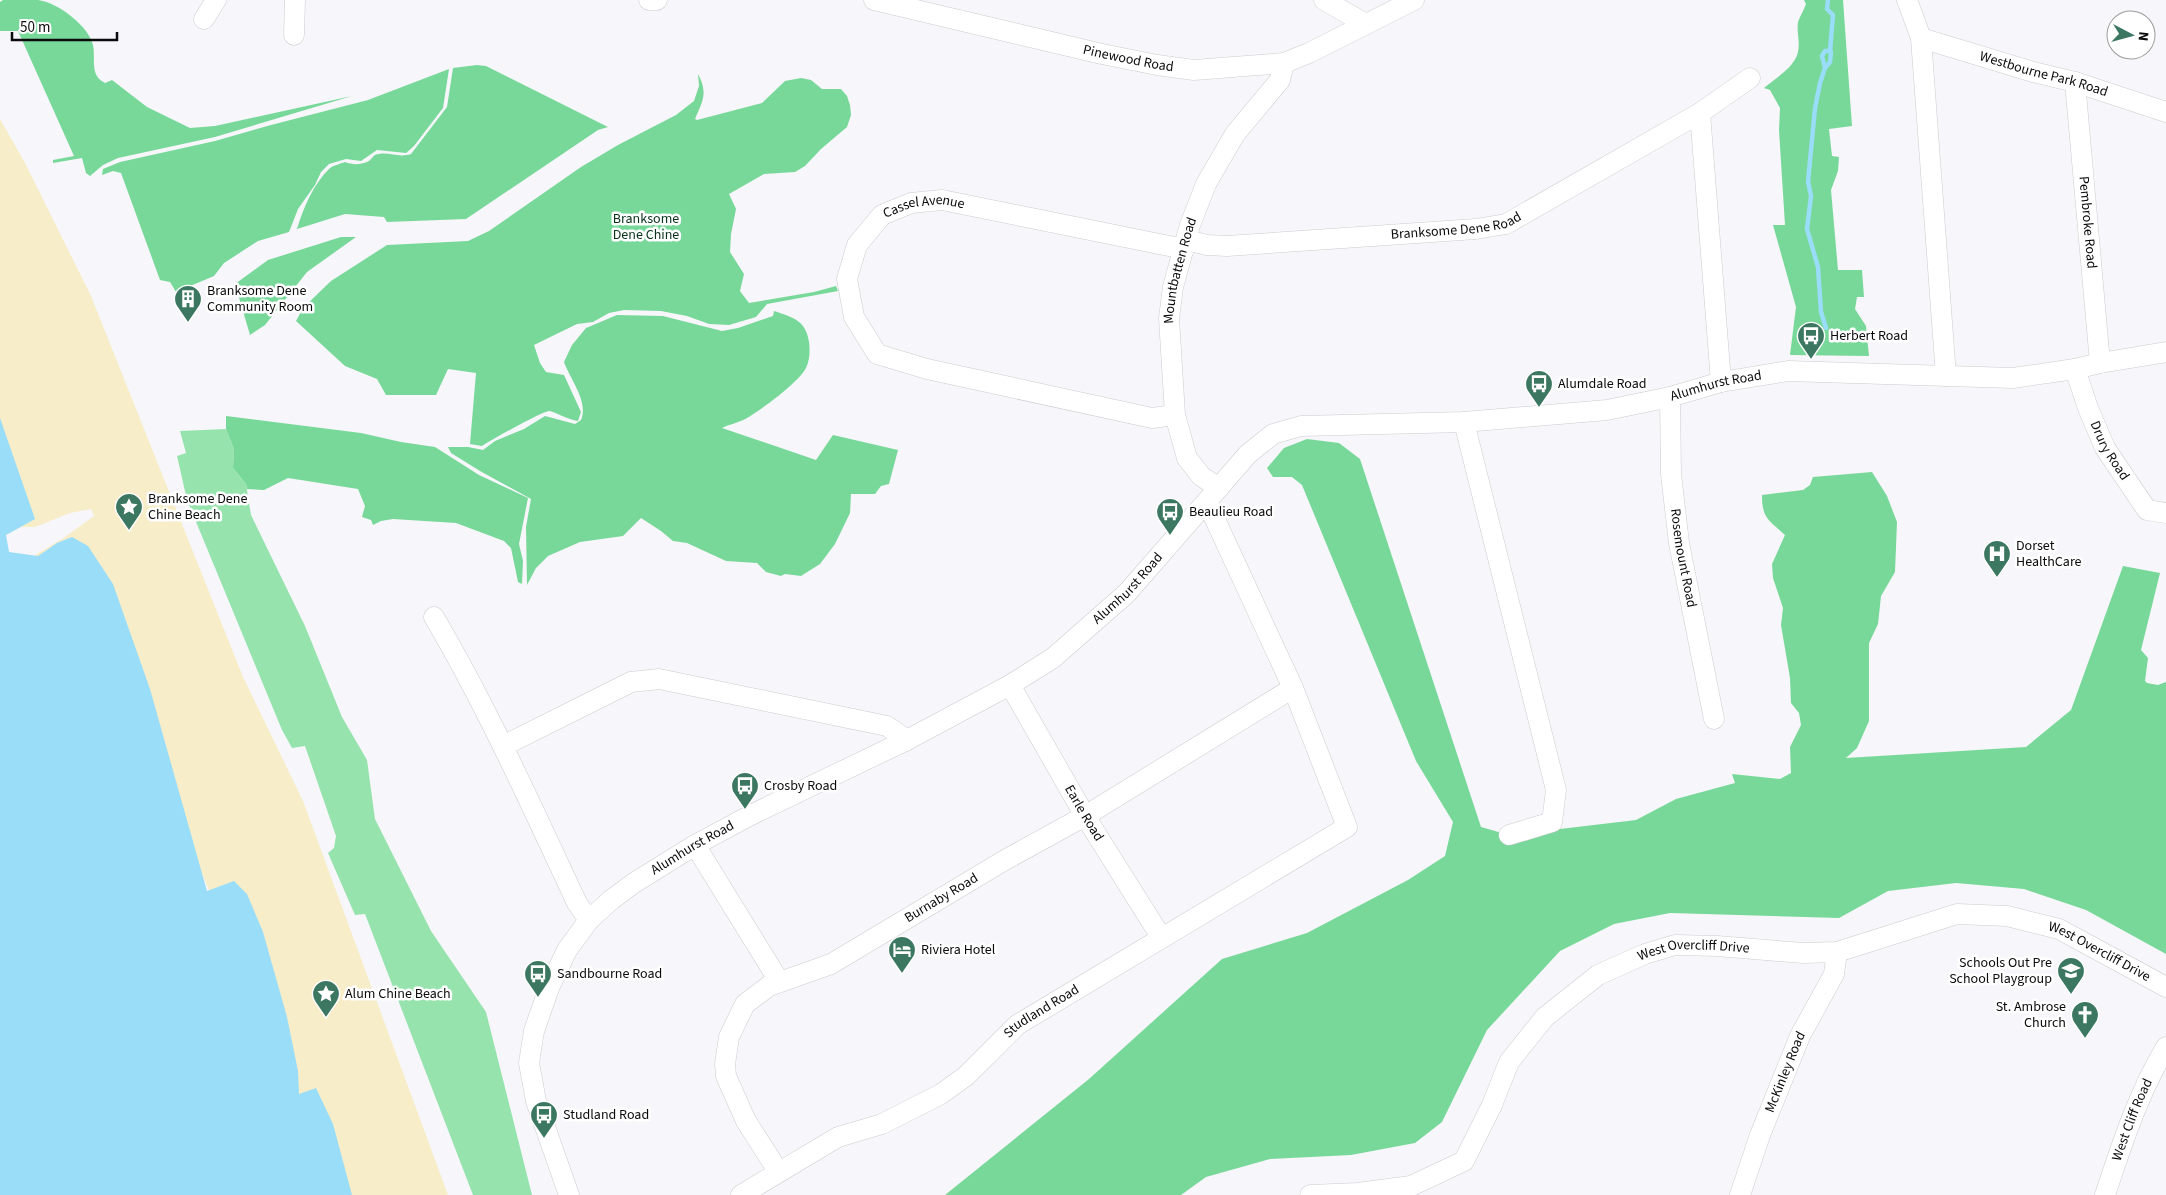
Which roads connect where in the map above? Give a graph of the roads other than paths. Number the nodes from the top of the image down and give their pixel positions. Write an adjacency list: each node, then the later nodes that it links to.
1 (216, 0): 10 (street)
2 (295, 0): 11 (street)
3 (649, 0): 4 (street)
4 (657, 0)
5 (874, 0): 13 (street, Pinewood Road)
6 (1324, 0): 9 (street)
7 (1414, 0): 9 (street, Pinewood Road)
8 (1907, 0): 12 (street)
9 (1373, 14): 13 (street, Pinewood Road)
10 (204, 20)
11 (294, 35)
12 (1921, 38): 15 (street, Westbourne Park Road); 22 (street)
13 (1284, 63): 18 (street, Mountbatten Road)
14 (1750, 78): 16 (street, Branksome Dene Road)
15 (2075, 82): 17 (street, Westbourne Park Road); 20 (street, Pembroke Road)
16 (1700, 112): 18 (street, Branksome Dene Road); 23 (street)
17 (2166, 112)
18 (1185, 245): 25 (street, Mountbatten Road); 25 (street, Cassel Avenue)
19 (2166, 352): 20 (street, Alumhurst Road)
20 (2100, 363): 21 (street, Alumhurst Road)
21 (2075, 369): 22 (street, Alumhurst Road); 28 (street, Drury Road)
22 (1946, 376): 23 (street, Alumhurst Road)
23 (1721, 382): 24 (street, Alumhurst Road)
24 (1670, 397): 26 (street, Alumhurst Road); 32 (street, Rosemount Road)
25 (1175, 415): 27 (street, Mountbatten Road)
26 (1464, 422): 27 (street, Alumhurst Road); 36 (street)
27 (1213, 495): 30 (street, Alumhurst Road); 31 (street)
28 (2166, 513)
29 (434, 618): 34 (street)
30 (1010, 685): 33 (street, Alumhurst Road); 35 (street, Earle Road)
31 (1293, 688): 35 (street, Burnaby Road); 39 (street, Studland Road)
32 (1714, 719)
33 (907, 740): 34 (street); 37 (street, Alumhurst Road)
34 (503, 746): 38 (street)
35 (1085, 816): 39 (street, Earle Road); 41 (street, Burnaby Road)
36 (1509, 835)
37 (695, 845): 38 (street, Alumhurst Road); 41 (street)
38 (589, 920): 45 (street, Alumhurst Road)
39 (1162, 937): 44 (street, Studland Road)
40 (1836, 952): 42 (street, West Overcliff Drive); 47 (street, West Overcliff Drive); 48 (street, McKinley Road)
41 (779, 982): 44 (street, Burnaby Road)
42 (2166, 987)
43 (2166, 1048): 49 (street, West Cliff Road)
44 (778, 1171): 46 (street, Studland Road)
45 (569, 1195)
46 (741, 1195)
47 (1310, 1195)
48 (1740, 1195)
49 (2105, 1195)

